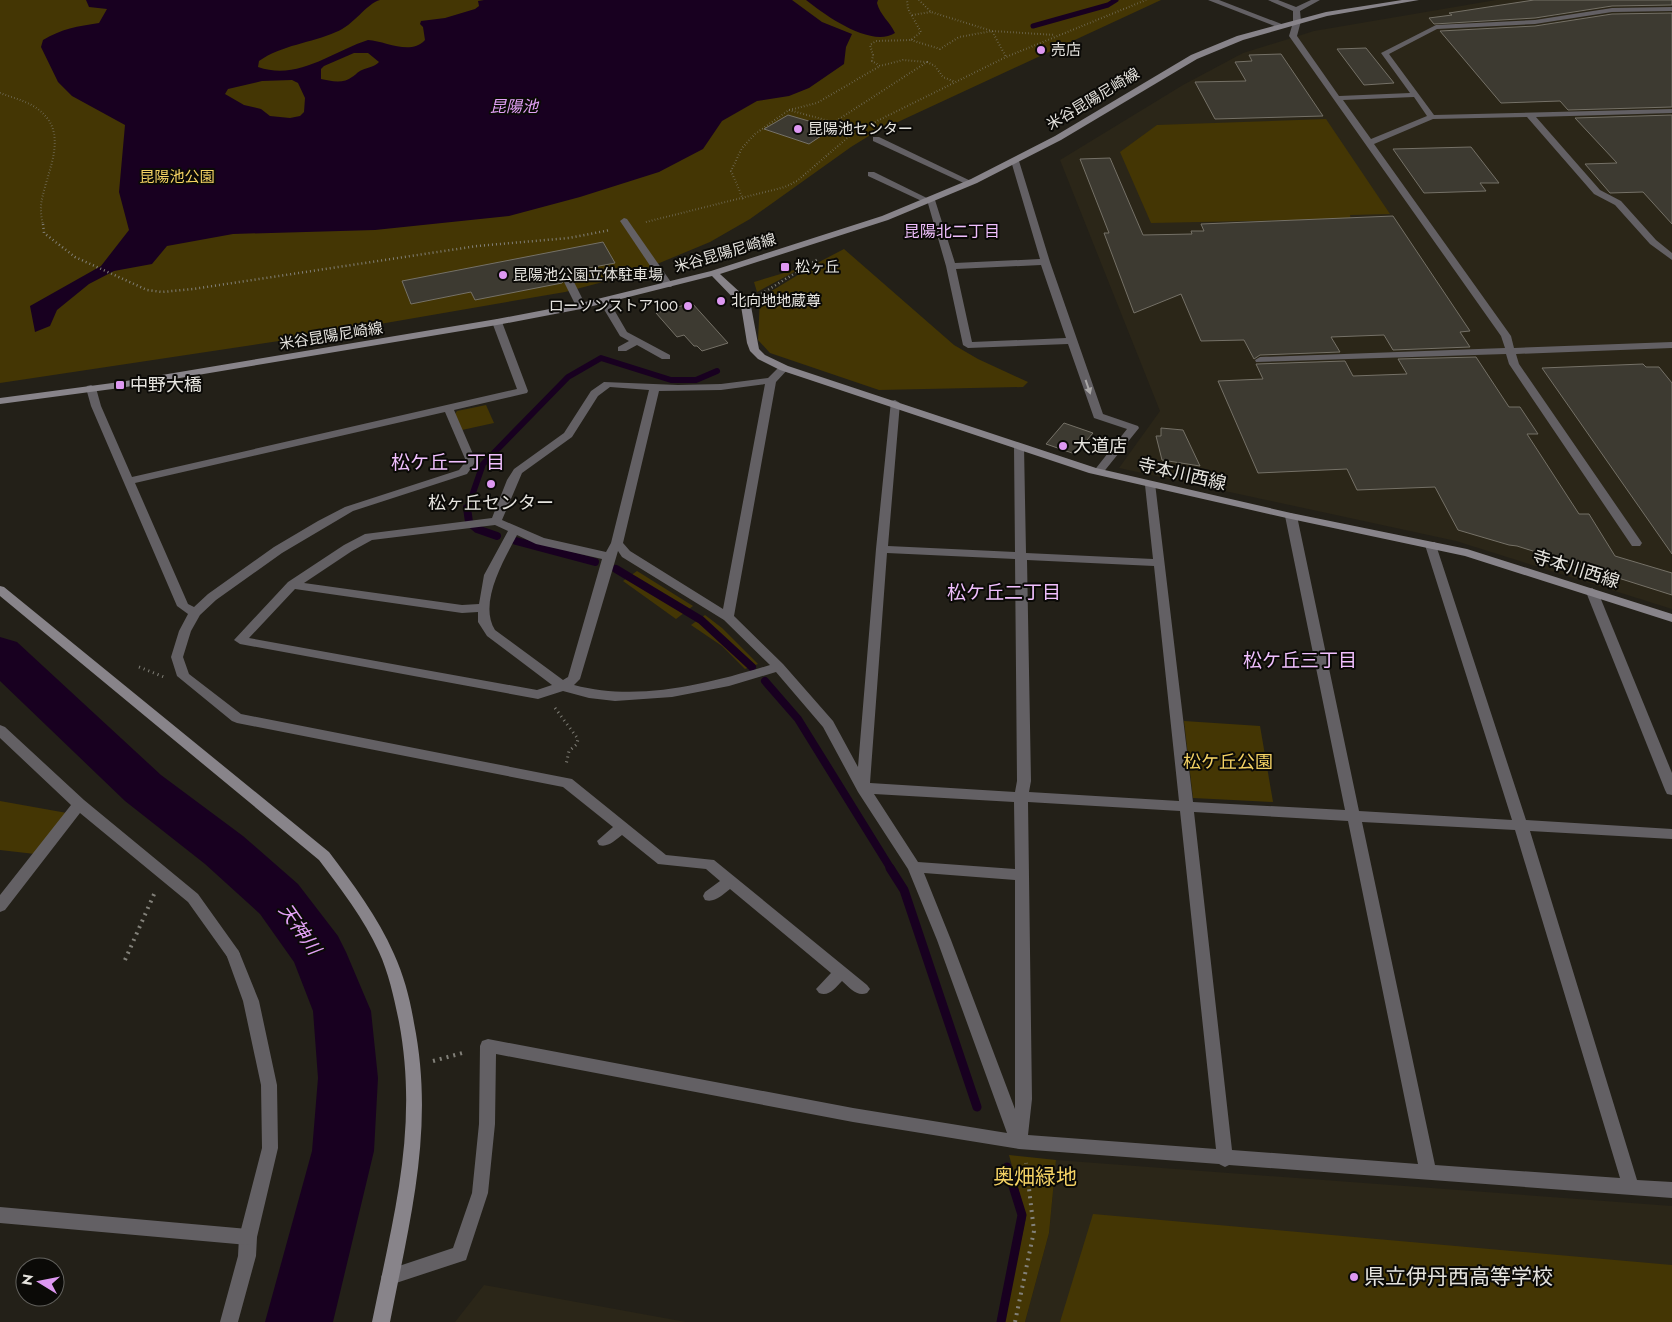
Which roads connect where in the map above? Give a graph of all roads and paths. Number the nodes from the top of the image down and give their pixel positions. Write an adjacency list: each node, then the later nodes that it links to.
1 (907, 0): 11 (path)
2 (919, 0): 10 (path)
3 (1146, 0): 15 (path)
4 (1212, 0): 13 (street)
5 (1272, 0): 9 (street)
6 (1316, 0): 9 (street)
7 (1415, 0): 12 (main road, 米谷昆陽尼崎線)
8 (1672, 9): 22 (street)
9 (1296, 10): 12 (street)
10 (931, 12): 11 (path); 14 (path)
11 (912, 15): 16 (path)
12 (1297, 21): 13 (main road, 米谷昆陽尼崎線); 23 (street)
13 (1280, 25): 32 (main road, 米谷昆陽尼崎線)
14 (992, 31): 15 (path); 16 (path); 17 (path)
15 (1058, 35): 17 (path)
16 (911, 40): 19 (path)
17 (1006, 58): 20 (path)
18 (927, 62): 19 (path); 20 (path); 28 (path)
19 (880, 66): 24 (path)
20 (956, 82): 29 (path)
21 (0, 93): 37 (path)
22 (1416, 95): 23 (street); 27 (street)
23 (1336, 98): 31 (street)
24 (789, 110): 28 (path); 35 (path)
25 (1672, 111): 26 (street)
26 (1530, 115): 27 (street); 38 (street)
27 (1432, 117): 31 (street)
28 (838, 123): 29 (path)
29 (852, 134): 35 (path)
30 (876, 139): 34 (street)
31 (1368, 143): 53 (street)
32 (1014, 161): 34 (main road, 米谷昆陽尼崎線); 40 (street)
33 (871, 174): 36 (street)
34 (971, 183): 36 (main road, 米谷昆陽尼崎線)
35 (743, 199): 37 (path)
36 (930, 201): 41 (street); 42 (main road, 米谷昆陽尼崎線)
37 (626, 224): 44 (street)
38 (1672, 257)
39 (818, 259): 45 (path)
40 (1046, 262): 41 (street); 50 (street)
41 (951, 266): 50 (street)
42 (714, 273): 44 (main road, 米谷昆陽尼崎線); 56 (main road, 寺本川西線)
43 (569, 282): 47 (street)
44 (668, 285): 46 (main road, 米谷昆陽尼崎線)
45 (755, 297)
46 (604, 300): 47 (main road, 米谷昆陽尼崎線); 49 (street)
47 (581, 306): 48 (main road, 米谷昆陽尼崎線)
48 (497, 322): 58 (main road, 米谷昆陽尼崎線); 62 (street)
49 (637, 341): 52 (street); 54 (street)
50 (1072, 341): 64 (street, one-way to 64)
51 (1672, 345): 53 (street)
52 (622, 349)
53 (1511, 351): 55 (street); 71 (street)
54 (666, 357)
55 (1260, 360)
56 (784, 368): 57 (street); 61 (main road, 寺本川西線)
57 (772, 381): 59 (street); 82 (street)
58 (91, 388): 60 (main road, 米谷昆陽尼崎線); 65 (street)
59 (655, 388): 68 (street); 70 (street)
60 (0, 401)
61 (895, 403): 63 (main road, 寺本川西線); 73 (street)
62 (448, 408): 65 (street); 81 (street)
63 (1018, 446): 64 (main road, 寺本川西線); 75 (street)
64 (1098, 472): 66 (main road, 寺本川西線)
65 (128, 481): 81 (street)
66 (1150, 485): 67 (main road, 寺本川西線); 76 (street)
67 (1291, 516): 72 (main road, 寺本川西線); 95 (street)
68 (496, 521): 69 (street); 77 (street)
69 (515, 529): 74 (street); 80 (street)
70 (617, 542): 74 (street); 82 (street)
71 (1636, 543)
72 (1431, 545): 79 (main road, 寺本川西線); 96 (street)
73 (882, 549): 75 (street); 90 (street)
74 (609, 556): 87 (street)
75 (1020, 556): 76 (street); 92 (street)
76 (1159, 563): 94 (street)
77 (292, 585): 80 (street); 87 (street)
78 (0, 590): 111 (main road)
79 (1592, 592): 83 (main road, 寺本川西線); 91 (street)
80 (484, 608): 87 (street)
81 (195, 613): 89 (street)
82 (728, 617): 84 (street)
83 (1672, 618)
84 (778, 666): 87 (street); 90 (street)
85 (139, 667): 86 (path)
86 (166, 678)
87 (559, 687): 89 (path)
88 (0, 730): 93 (street)
89 (562, 782): 97 (street)
90 (864, 788): 92 (street); 100 (street)
91 (1672, 790)
92 (1021, 797): 94 (street); 102 (street)
93 (79, 804): 101 (street); 105 (street)
94 (1186, 806): 95 (street); 113 (street)
95 (1352, 816): 96 (street); 114 (street)
96 (1522, 826): 98 (street); 115 (street)
97 (623, 827): 99 (street); 103 (street)
98 (1672, 834)
99 (604, 841)
100 (914, 867): 102 (street); 112 (street)
101 (163, 873): 106 (path); 118 (street)
102 (1022, 875): 112 (street)
103 (730, 881): 104 (street); 107 (street)
104 (710, 896)
105 (0, 906)
106 (125, 960)
107 (842, 972): 108 (street); 109 (street)
108 (824, 989)
109 (862, 989)
110 (488, 1046): 111 (path); 112 (street); 119 (street)
111 (412, 1067): 119 (main road)
112 (1019, 1142): 113 (street); 122 (path)
113 (1225, 1159): 114 (street)
114 (1428, 1173): 115 (street)
115 (1631, 1187): 116 (street)
116 (1672, 1190)
117 (0, 1215): 118 (street)
118 (248, 1236): 120 (street)
119 (390, 1277): 121 (main road)
120 (229, 1322)
121 (381, 1322)
122 (1015, 1322)

